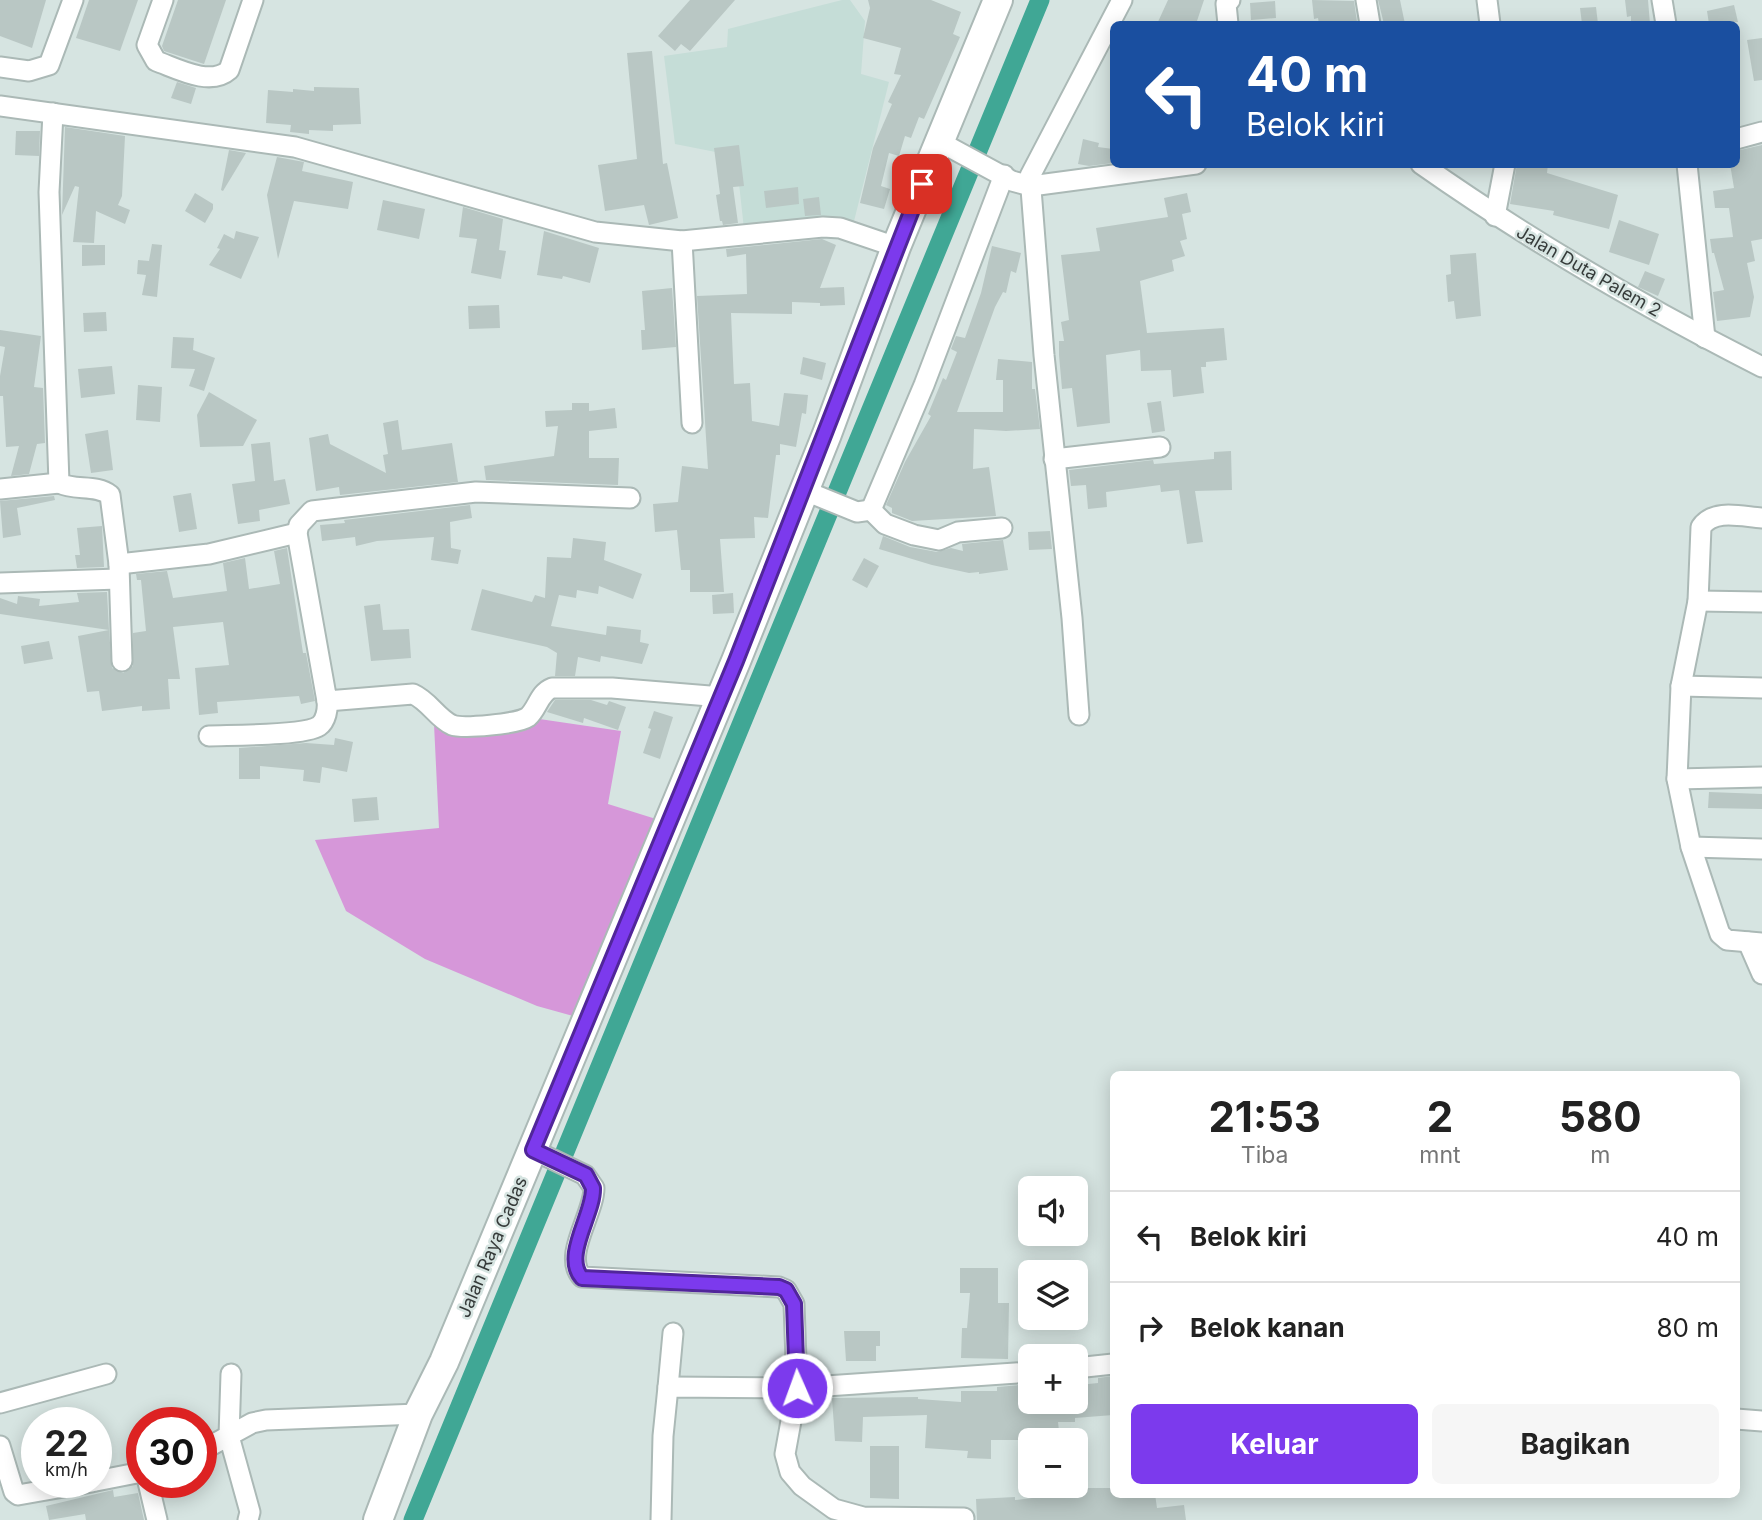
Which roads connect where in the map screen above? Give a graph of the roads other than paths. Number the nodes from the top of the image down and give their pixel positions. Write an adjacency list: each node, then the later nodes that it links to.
1 (73, 0): 16 (street)
2 (163, 0): 3 (street)
3 (253, 0)
4 (998, 0): 21 (street, Jalan Raya Cadas)
5 (1122, 0): 10 (street)
6 (1230, 0): 11 (street)
7 (1366, 0): 12 (street)
8 (1487, 0): 13 (street)
9 (1662, 0): 14 (street)
10 (1111, 21)
11 (1228, 21)
12 (1370, 21)
13 (1490, 21)
14 (1666, 21)
15 (1110, 22): 27 (street)
16 (0, 67)
17 (0, 106): 18 (street)
18 (53, 113): 29 (street); 36 (street)
19 (1762, 132): 20 (street)
20 (1740, 138)
21 (945, 146): 26 (street); 30 (street, Jalan Raya Cadas)
22 (1166, 168): 27 (street)
23 (1428, 168): 28 (street, Jalan Duta Palem 2)
24 (1504, 168): 28 (street)
25 (1687, 168): 31 (street)
26 (1004, 176): 27 (street); 40 (street)
27 (1031, 186): 35 (street)
28 (1495, 216): 31 (street, Jalan Duta Palem 2)
29 (682, 241): 30 (street); 33 (street)
30 (896, 247): 38 (street, Jalan Raya Cadas)
31 (1705, 338): 32 (street, Jalan Duta Palem 2)
32 (1762, 367)
33 (692, 423)
34 (1160, 447): 35 (street)
35 (1054, 459): 53 (street)
36 (59, 483): 37 (street); 44 (street)
37 (0, 489)
38 (809, 493): 40 (street); 51 (street, Jalan Raya Cadas)
39 (630, 498): 43 (street)
40 (864, 511): 42 (street)
41 (1762, 518): 46 (street)
42 (1002, 528)
43 (297, 533): 44 (street); 52 (street)
44 (118, 571): 45 (street); 48 (street)
45 (0, 583)
46 (1698, 601): 47 (street); 49 (street)
47 (1762, 602)
48 (122, 661)
49 (1681, 686): 50 (street); 56 (street)
50 (1762, 688)
51 (722, 697): 52 (street); 61 (street, Jalan Raya Cadas)
52 (327, 701): 54 (street)
53 (1079, 715)
54 (209, 736)
55 (1762, 777): 56 (street)
56 (1677, 779): 57 (street)
57 (1691, 847): 58 (street); 59 (street)
58 (1762, 849)
59 (1755, 942): 60 (street)
60 (1762, 974)
61 (538, 1152): 69 (street); 71 (street, Jalan Raya Cadas)
62 (673, 1333): 68 (street)
63 (1110, 1364): 64 (street)
64 (1088, 1367)
65 (1018, 1373): 69 (street)
66 (106, 1374): 70 (street)
67 (232, 1374): 74 (street)
68 (668, 1387): 69 (street); 84 (street)
69 (797, 1388): 80 (street)
70 (0, 1403)
71 (418, 1414): 74 (street); 83 (street, Jalan Raya Cadas)
72 (1740, 1419): 73 (street)
73 (1762, 1421)
74 (229, 1436): 75 (street); 82 (street)
75 (217, 1442)
76 (0, 1446): 77 (street)
77 (4, 1478): 78 (street)
78 (21, 1495)
79 (152, 1498): 81 (street)
80 (964, 1518)
81 (157, 1520)
82 (248, 1520)
83 (378, 1520)
84 (661, 1520)

